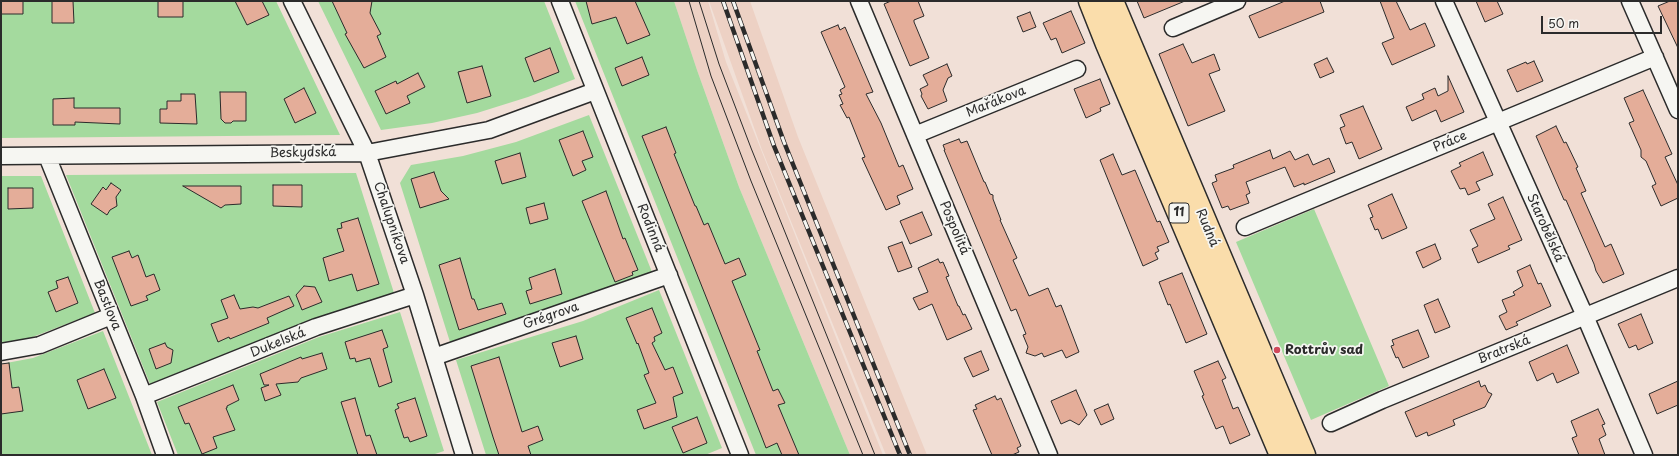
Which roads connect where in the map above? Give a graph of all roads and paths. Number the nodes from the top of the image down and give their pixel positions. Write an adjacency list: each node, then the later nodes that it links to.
1 (292, 1): 16 (street, Chalupníkova)
2 (560, 1): 12 (street, Rodinná)
3 (858, 1): 15 (street, Pospolitá)
4 (1090, 1): 33 (highway, Rudná / 11)
5 (1112, 1): 34 (highway, Rudná / 11)
6 (1237, 1): 9 (street)
7 (1444, 1): 14 (street, Starobělská)
8 (1630, 1): 10 (street)
9 (1173, 28)
10 (1654, 57): 13 (street); 14 (street, Práce)
11 (1077, 69): 15 (street, Mařákova)
12 (595, 91): 16 (street, Beskydská); 20 (street, Rodinná)
13 (1678, 110)
14 (1498, 122): 19 (street, Práce); 24 (street, Starobělská)
15 (915, 135): 32 (street, Pospolitá)
16 (367, 153): 18 (street, Beskydská); 22 (street, Chalupníkova)
17 (1, 156): 18 (street, Beskydská)
18 (47, 156): 23 (street, Bastlova)
19 (1245, 227)
20 (669, 275): 26 (street, Grégrova); 29 (street, Rodinná)
21 (1678, 278): 24 (street, Bratrská)
22 (415, 295): 26 (street, Chalupníkova); 27 (street, Dukelská)
23 (111, 316): 25 (street); 27 (street, Bastlova)
24 (1584, 316): 28 (street, Bratrská); 35 (street, Starobělská)
25 (1, 352)
26 (434, 357): 31 (street, Chalupníkova)
27 (144, 396): 30 (street, Bastlova)
28 (1331, 423)
29 (737, 454)
30 (165, 455)
31 (464, 455)
32 (1049, 455)
33 (1282, 455)
34 (1304, 455)
35 (1644, 455)

